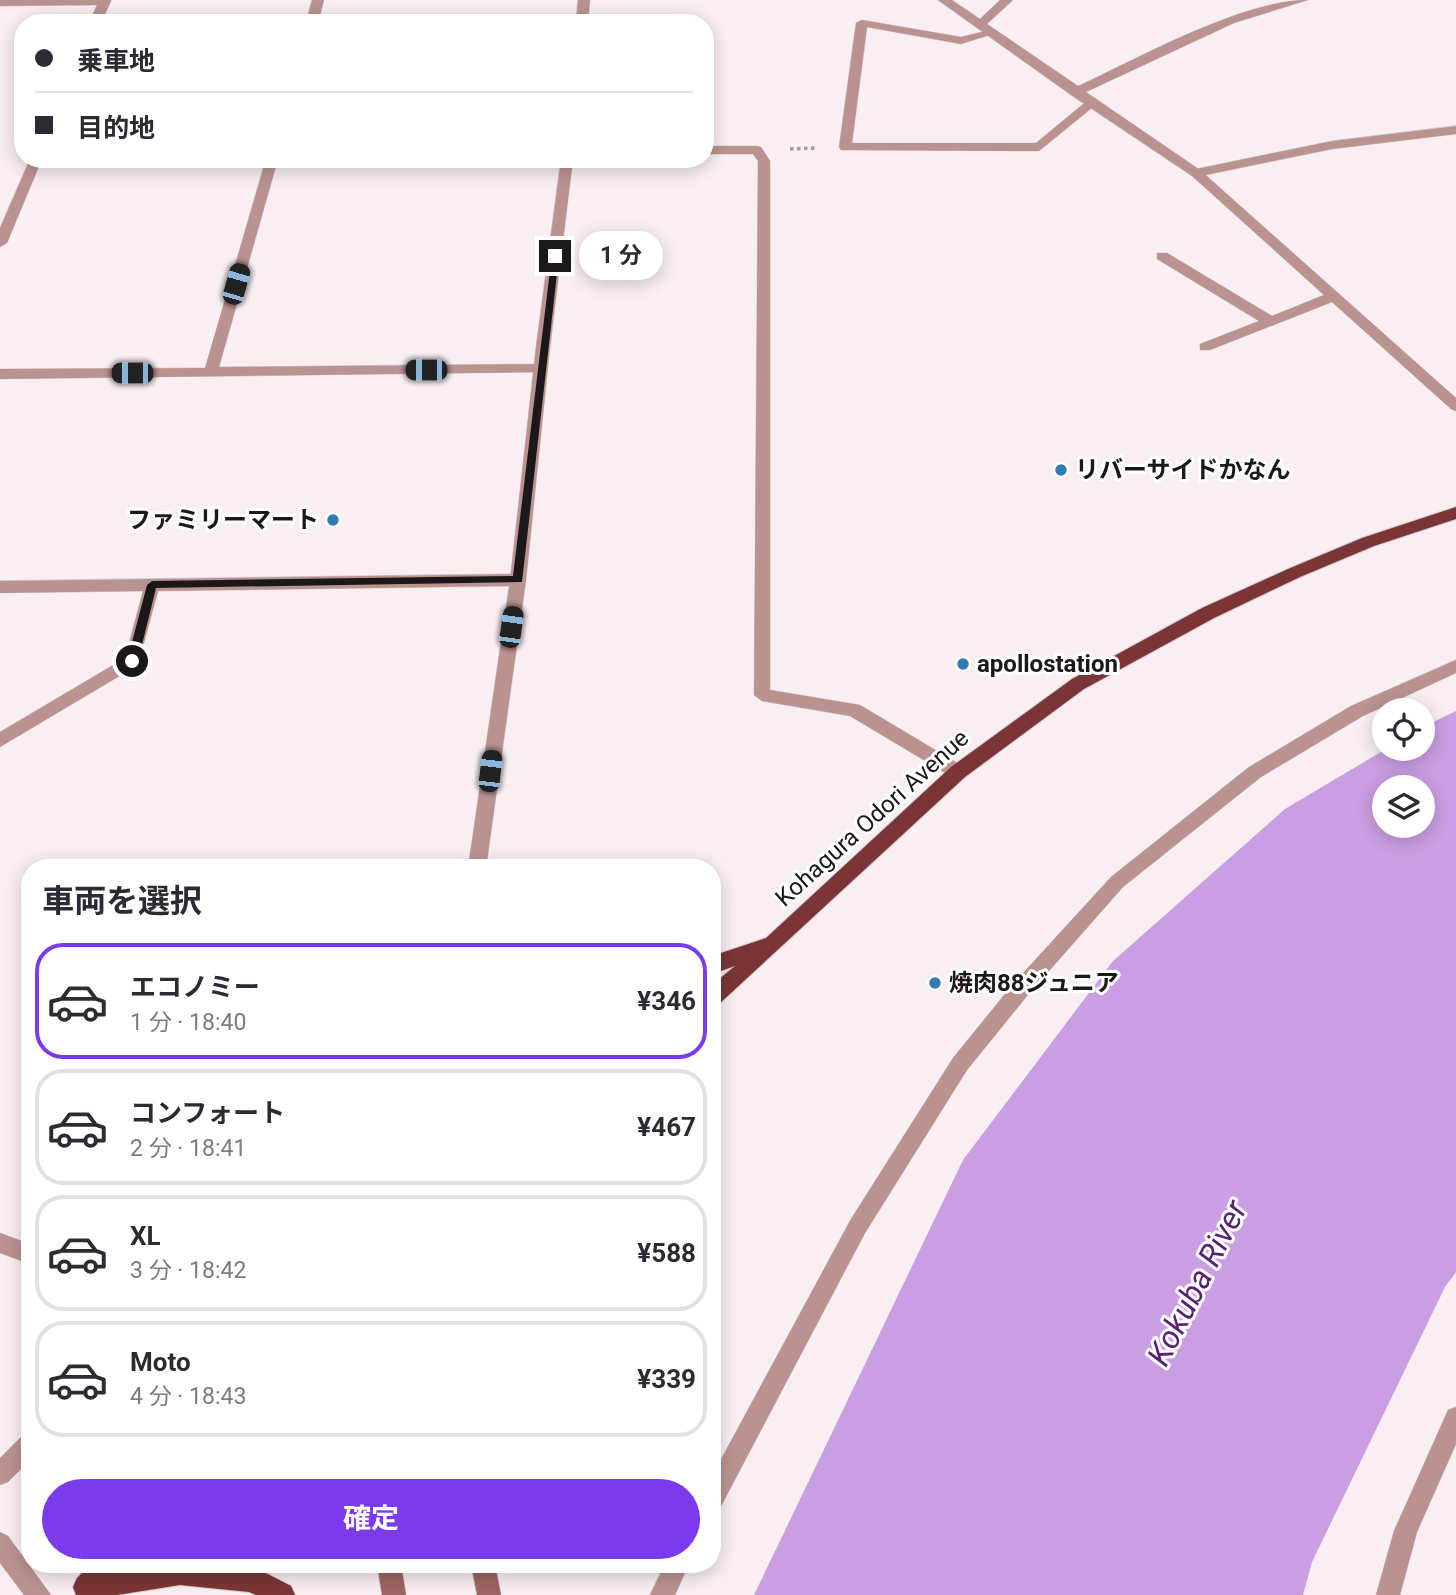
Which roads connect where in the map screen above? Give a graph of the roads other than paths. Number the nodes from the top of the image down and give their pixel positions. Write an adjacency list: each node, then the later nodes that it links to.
1 (105, 0): 5 (street)
2 (944, 0): 6 (street)
3 (1007, 0): 6 (street)
4 (1302, 0): 7 (street)
5 (0, 3)
6 (985, 29): 7 (street); 8 (street)
7 (1075, 92): 8 (street)
8 (1092, 103): 14 (street)
9 (1456, 131): 14 (street)
10 (714, 149): 30 (street)
11 (32, 168): 15 (street)
12 (269, 168): 21 (street)
13 (566, 168): 20 (street)
14 (1196, 173): 17 (street)
15 (0, 243)
16 (1162, 256): 18 (street)
17 (1335, 296): 18 (street); 23 (street)
18 (1270, 321): 19 (street)
19 (1205, 346)
20 (541, 369): 21 (street); 25 (street)
21 (211, 372): 22 (street)
22 (0, 374)
23 (1456, 406)
24 (1456, 513): 30 (highway, Kohagura Odori Avenue)
25 (518, 580): 26 (street); 31 (street)
26 (152, 585): 27 (street); 29 (street)
27 (0, 587)
28 (1456, 666): 40 (street)
29 (0, 740)
30 (958, 772): 32 (highway, Kohagura Odori Avenue)
31 (478, 859)
32 (776, 942): 33 (highway); 34 (highway, Kohagura Odori Avenue)
33 (721, 962)
34 (721, 990)
35 (0, 1244): 36 (street)
36 (21, 1251)
37 (1456, 1418): 56 (street)
38 (21, 1453): 39 (street)
39 (0, 1474)
40 (721, 1483)
41 (0, 1544): 42 (street)
42 (21, 1571)
43 (22, 1573): 51 (street)
44 (101, 1573): 50 (highway)
45 (175, 1573): 50 (highway)
46 (190, 1573): 52 (highway)
47 (390, 1573): 53 (main road)
48 (485, 1573): 54 (main road)
49 (673, 1573): 55 (street)
50 (82, 1591)
51 (39, 1595)
52 (282, 1595)
53 (394, 1595)
54 (489, 1595)
55 (662, 1595)
56 (1388, 1595)

